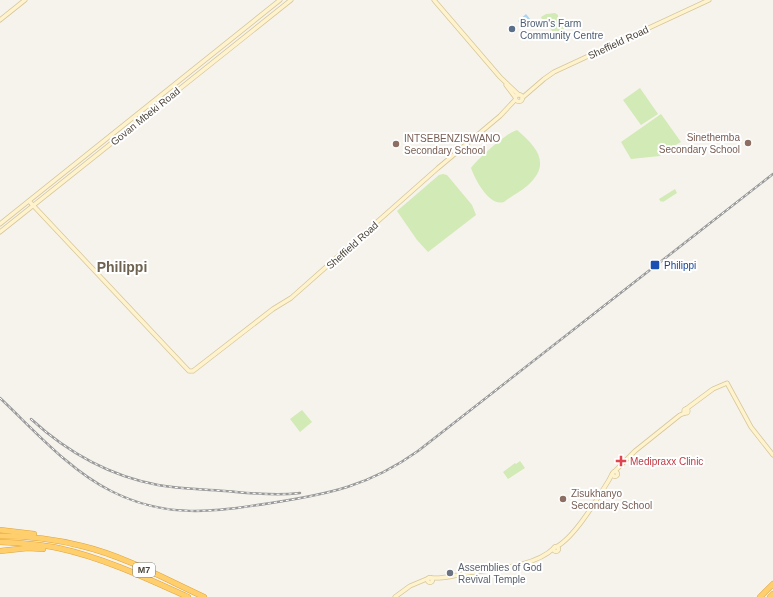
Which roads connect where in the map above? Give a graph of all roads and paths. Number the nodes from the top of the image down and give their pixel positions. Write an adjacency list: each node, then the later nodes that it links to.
1 (25, 0): 6 (street)
2 (280, 0): 8 (street, Govan Mbeki Road)
3 (291, 0): 9 (street, Govan Mbeki Road)
4 (434, 0): 7 (street)
5 (709, 0): 7 (street, Sheffield Road)
6 (0, 20)
7 (518, 98): 9 (street, Sheffield Road)
8 (29, 201): 9 (street); 10 (street, Govan Mbeki Road)
9 (33, 206): 11 (street, Govan Mbeki Road)
10 (0, 224)
11 (0, 232)
12 (773, 455): 23 (street)
13 (0, 530): 16 (highway)
14 (0, 536): 16 (highway, M7)
15 (0, 542): 18 (highway, M7)
16 (83, 546): 22 (highway, M7)
17 (0, 551): 18 (highway)
18 (72, 552): 21 (highway, M7)
19 (773, 584): 24 (highway)
20 (773, 594): 25 (highway)
21 (188, 597)
22 (204, 597)
23 (395, 597)
24 (760, 597)
25 (770, 597)

